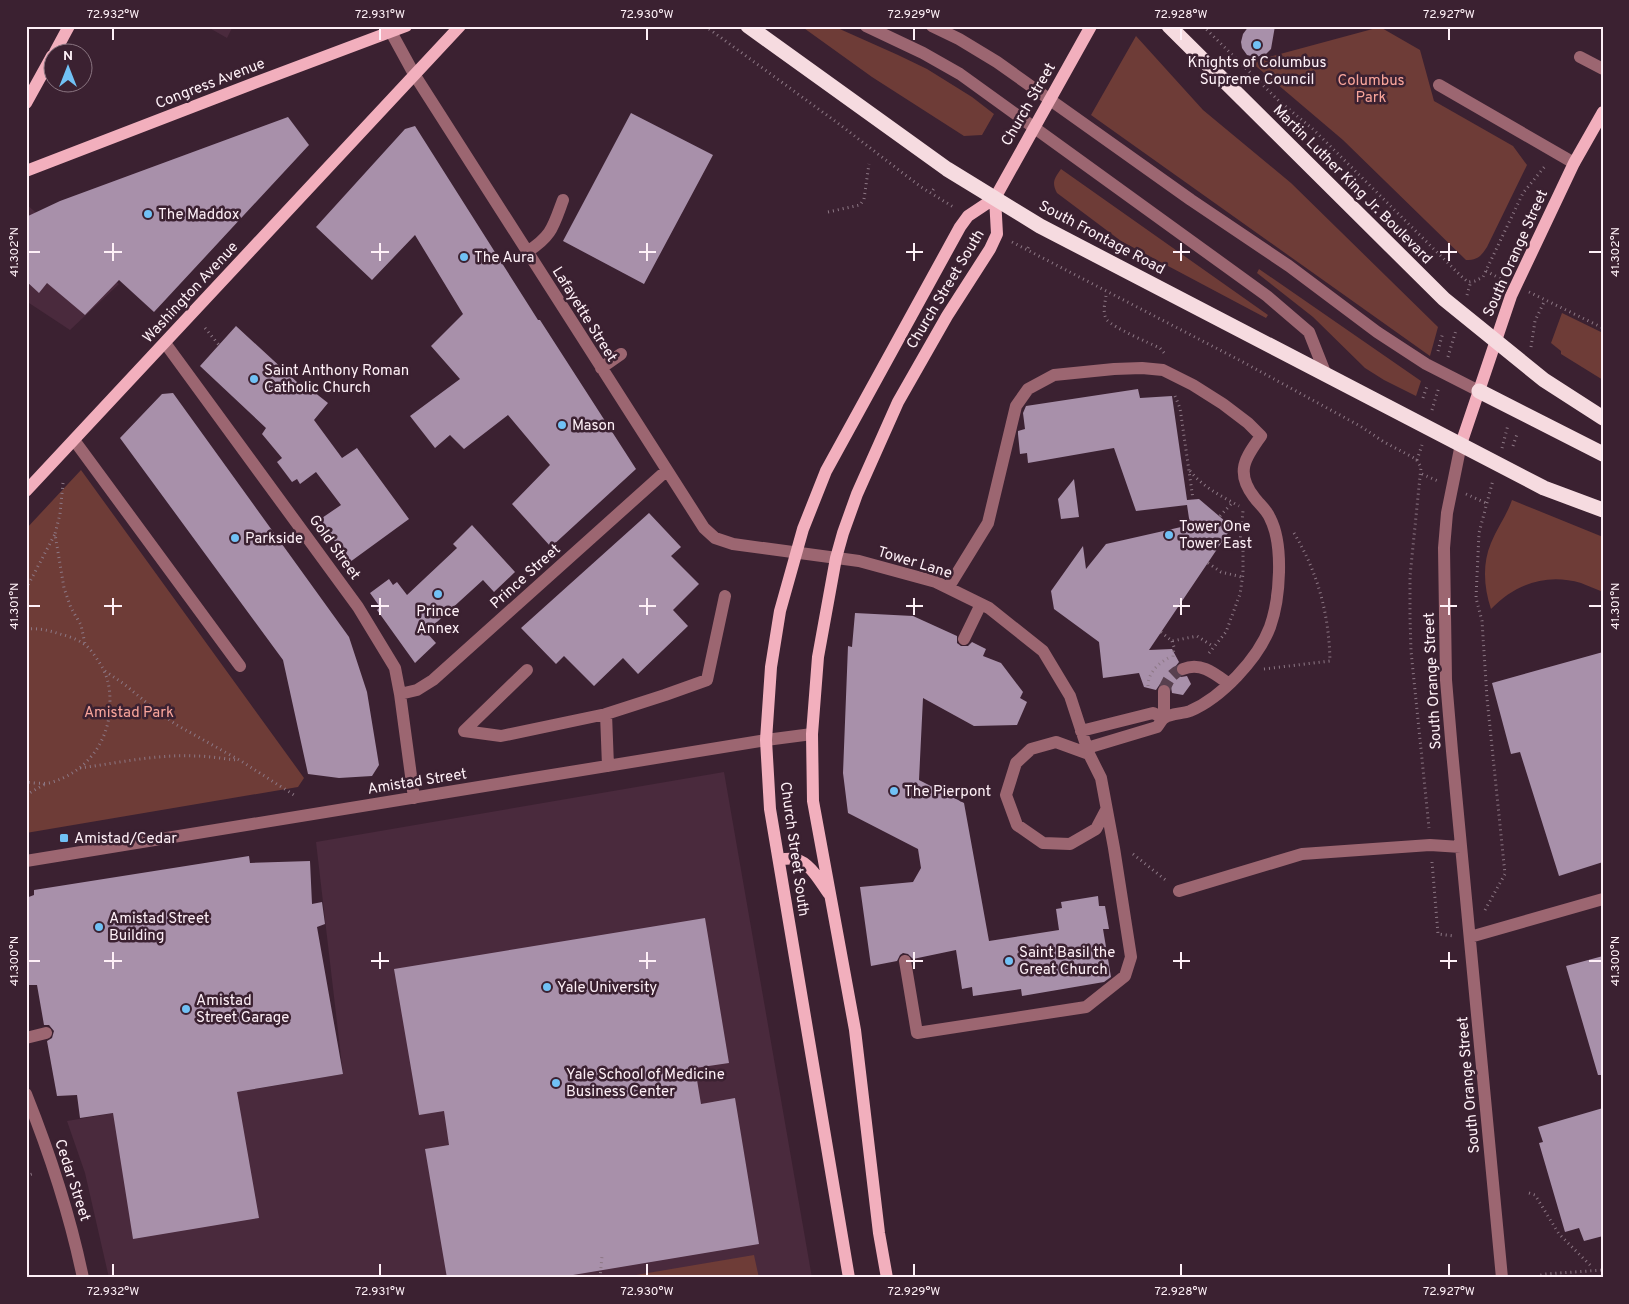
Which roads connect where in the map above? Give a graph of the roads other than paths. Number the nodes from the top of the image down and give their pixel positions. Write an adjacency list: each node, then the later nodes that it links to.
1 (69, 26): 10 (main road)
2 (406, 26): 9 (main road, Congress Avenue)
3 (460, 26): 14 (main road, Washington Avenue)
4 (748, 26): 20 (highway, South Frontage Road)
5 (866, 26): 27 (street)
6 (932, 26): 28 (street)
7 (1091, 26): 20 (main road, Church Street)
8 (1168, 26): 23 (highway, Martin Luther King Jr. Boulevard)
9 (391, 32): 14 (street, Lafayette Street); 19 (main road, Congress Avenue)
10 (60, 42)
11 (1580, 57): 12 (street)
12 (1603, 69)
13 (42, 74): 16 (main road)
14 (414, 74): 22 (street, Lafayette Street); 24 (main road, Washington Avenue)
15 (1439, 85): 18 (street)
16 (26, 103)
17 (1603, 112): 18 (main road, South Orange Street)
18 (1574, 163): 23 (main road, South Orange Street)
19 (26, 171)
20 (994, 198): 27 (highway, South Frontage Road); 36 (main road, Church Street South); 37 (main road, Church Street South)
21 (563, 200): 22 (street)
22 (527, 252): 26 (street, Lafayette Street)
23 (1496, 341): 28 (main road, South Orange Street); 29 (highway, Martin Luther King Jr. Boulevard)
24 (166, 342): 30 (main road, Washington Avenue); 47 (street, Gold Street)
25 (621, 354): 26 (street)
26 (601, 368): 33 (street, Lafayette Street)
27 (1326, 375): 31 (highway, South Frontage Road)
28 (1479, 391): 31 (main road, South Orange Street); 32 (highway)
29 (1603, 418)
30 (74, 440): 34 (main road, Washington Avenue); 42 (street)
31 (1461, 444): 35 (highway, South Frontage Road); 57 (street, South Orange Street)
32 (1603, 454)
33 (666, 471): 36 (street, Lafayette Street); 47 (street, Prince Street)
34 (27, 489)
35 (1603, 510)
36 (796, 552): 37 (street, Tower Lane); 52 (main road, Church Street South)
37 (836, 558): 38 (street, Tower Lane); 51 (main road, Church Street South)
38 (948, 588): 40 (street, Tower Lane); 45 (street)
39 (725, 596): 48 (street)
40 (981, 604): 41 (street); 50 (street, Tower Lane)
41 (964, 639)
42 (240, 666)
43 (1183, 669): 45 (street)
44 (527, 670): 48 (street)
45 (1229, 684): 49 (street)
46 (1164, 691): 49 (street)
47 (400, 694): 55 (street, Gold Street)
48 (606, 714): 54 (street)
49 (1164, 718): 50 (street); 53 (street)
50 (1081, 731): 53 (street, Tower Lane)
51 (812, 734): 52 (street, Amistad Street); 61 (main road, Church Street South)
52 (766, 740): 54 (street, Amistad Street); 58 (main road, Church Street South)
53 (1088, 751): 56 (street, Tower Lane); 56 (street)
54 (608, 766): 55 (street, Amistad Street)
55 (414, 798): 59 (street, Amistad Street)
56 (1106, 810): 64 (street, Tower Lane)
57 (1461, 847): 60 (street); 63 (street, South Orange Street)
58 (779, 860): 61 (main road); 69 (main road, Church Street South)
59 (26, 862)
60 (1179, 891)
61 (832, 898): 70 (main road, Church Street South)
62 (1603, 900): 63 (street)
63 (1470, 937): 71 (street, South Orange Street)
64 (905, 960)
65 (46, 1033): 66 (street)
66 (26, 1038)
67 (26, 1094): 68 (street, Cedar Street)
68 (83, 1278)
69 (849, 1278)
70 (888, 1278)
71 (1502, 1278)

